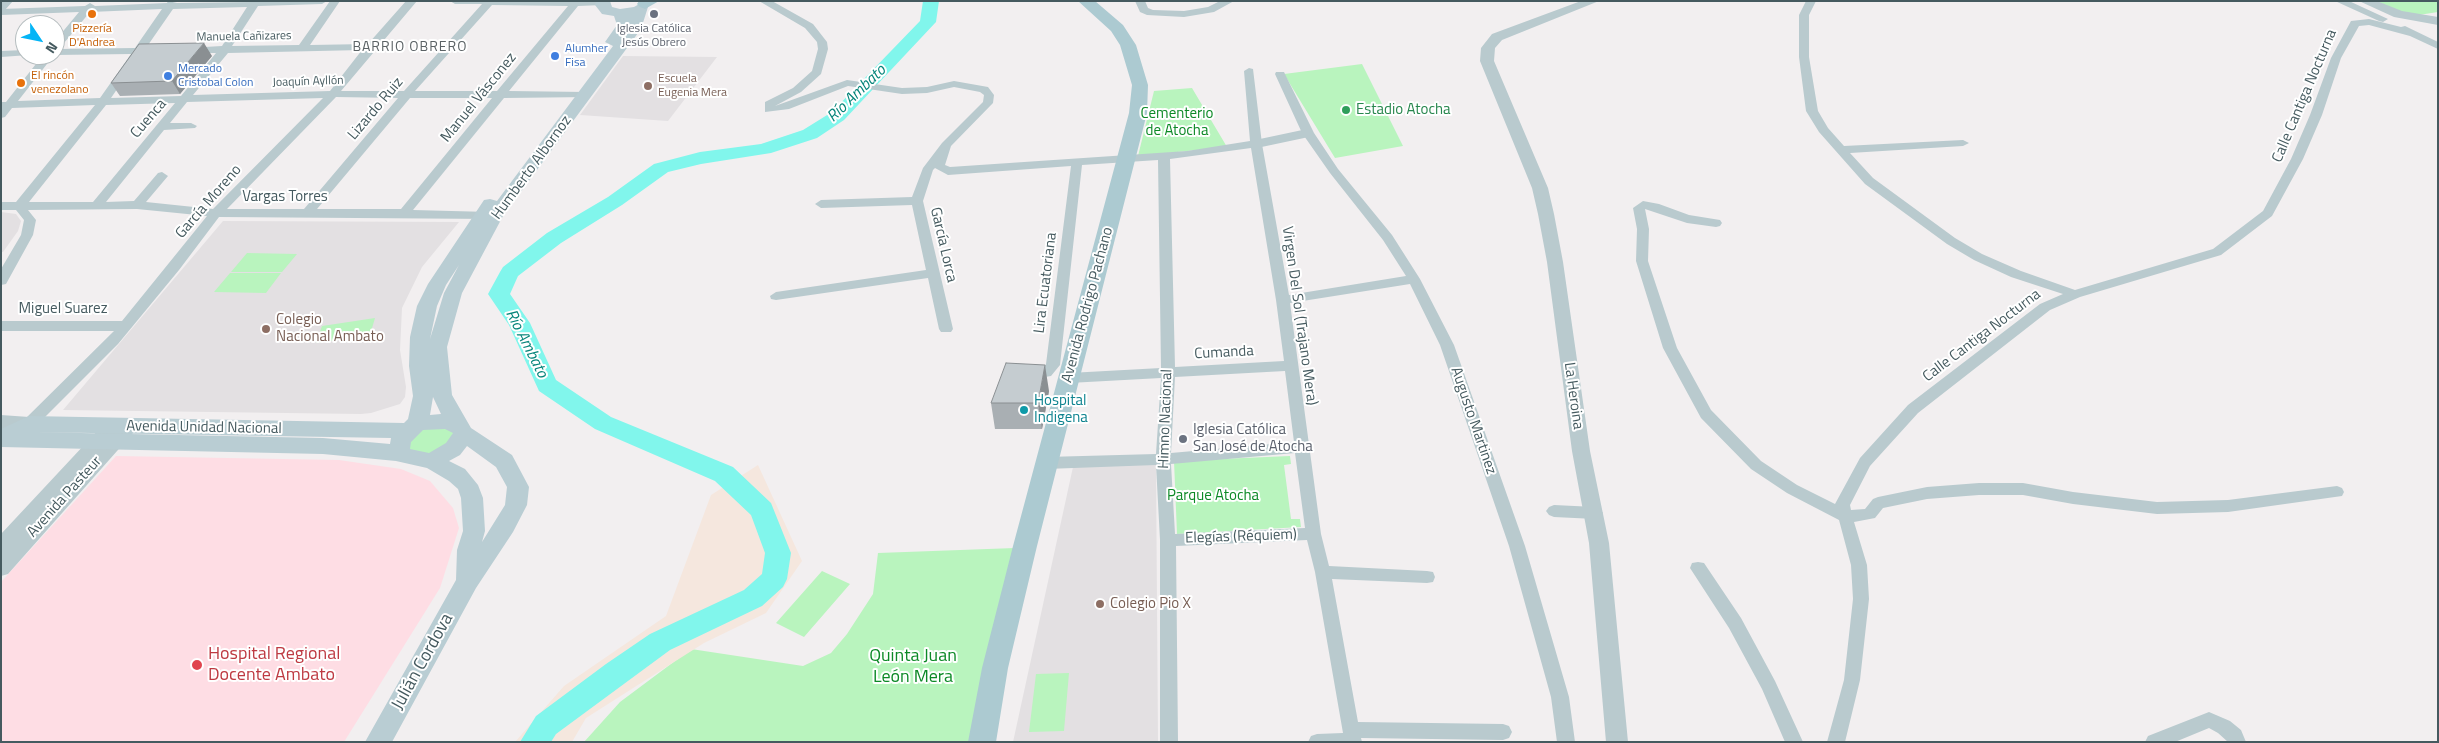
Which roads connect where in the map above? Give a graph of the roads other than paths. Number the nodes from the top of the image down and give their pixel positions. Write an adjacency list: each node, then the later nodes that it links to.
1 (7, 1): 23 (street)
2 (322, 1): 18 (street)
3 (336, 1): 32 (street)
4 (412, 1): 30 (street, García Moreno)
5 (455, 1): 15 (street)
6 (764, 1): 53 (street, García Lorca)
7 (1086, 1): 56 (main road, Avenida Rodrigo Pachano)
8 (1099, 1): 56 (main road, Avenida Rodrigo Pachano)
9 (1140, 1): 22 (street)
10 (1229, 1): 22 (street)
11 (1593, 1): 95 (street, La Heroina)
12 (1811, 1): 54 (street)
13 (2340, 1): 27 (street)
14 (2365, 1): 26 (street)
15 (490, 2): 16 (street); 41 (street, Lizardo Ruiz)
16 (576, 2): 17 (street); 42 (street, Manuel Vásconez)
17 (603, 2): 25 (main road)
18 (255, 3): 19 (street); 31 (street, Cuenca)
19 (172, 4): 21 (street); 33 (street)
20 (646, 4): 25 (main road); 43 (main road, Humberto Albornoz)
21 (90, 5): 24 (street); 28 (street)
22 (1209, 5)
23 (1, 7)
24 (1, 12)
25 (620, 13): 43 (main road, Humberto Albornoz)
26 (2438, 21)
27 (2412, 33): 29 (street); 73 (street, Calle Cantiga Nocturna)
28 (65, 35)
29 (2438, 46)
30 (372, 47): 32 (street, Manuela Cañizares); 40 (street, García Moreno)
31 (225, 49): 32 (street, Manuela Cañizares); 33 (street, Manuela Cañizares); 44 (street, Cuenca)
32 (302, 49)
33 (139, 51): 34 (street, Manuela Cañizares); 45 (street)
34 (65, 52)
35 (15, 53): 36 (street)
36 (1, 54)
37 (39, 65): 46 (street)
38 (1249, 70): 52 (street, Virgen Del Sol (Trajano Mera))
39 (1280, 74): 50 (street, Augusto Martinez)
40 (333, 94): 41 (street, Joaquín Ayllón); 44 (street, Joaquín Ayllón); 65 (street, García Moreno)
41 (408, 94): 42 (street, Joaquín Ayllón); 67 (street, Lizardo Ruiz)
42 (502, 94): 43 (street, Joaquín Ayllón); 66 (street, Manuel Vásconez)
43 (580, 95): 68 (main road, Humberto Albornoz)
44 (185, 100): 45 (street, Joaquín Ayllón); 49 (street, Cuenca)
45 (103, 101): 46 (street, Joaquín Ayllón); 63 (street)
46 (5, 105): 47 (street)
47 (1, 115)
48 (191, 126): 49 (street)
49 (161, 127): 61 (street, Cuenca)
50 (1308, 133): 52 (street); 71 (street, Augusto Martinez)
51 (1964, 143): 54 (street)
52 (1256, 144): 55 (street); 75 (street, Virgen Del Sol (Trajano Mera))
53 (946, 145): 57 (street); 59 (street, García Lorca)
54 (1841, 150): 73 (street)
55 (1164, 156): 56 (street); 80 (street, Himno Nacional)
56 (1132, 157): 57 (street); 82 (main road, Avenida Rodrigo Pachano)
57 (1077, 161): 81 (street, Lira Ecuatoriana)
58 (162, 176): 64 (street)
59 (916, 201): 60 (street); 70 (street, García Lorca)
60 (821, 204)
61 (97, 205): 63 (street, Vargas Torres); 64 (street, Vargas Torres)
62 (1, 206): 63 (street, Vargas Torres)
63 (19, 206): 72 (street)
64 (137, 206): 65 (street, Vargas Torres)
65 (216, 213): 67 (street, Vargas Torres); 77 (street, García Moreno)
66 (404, 213): 67 (street, Vargas Torres); 68 (street, Vargas Torres)
67 (307, 214)
68 (487, 216): 84 (main road, Humberto Albornoz); 85 (main road, Humberto Albornoz)
69 (1716, 223): 96 (street)
70 (932, 273): 74 (street); 78 (street, García Lorca)
71 (1414, 279): 75 (street); 112 (street, Augusto Martinez)
72 (1, 281)
73 (2075, 294): 96 (street, Calle Cantiga Nocturna)
74 (776, 296)
75 (1283, 300): 79 (street, Virgen Del Sol (Trajano Mera))
76 (1, 326): 77 (street, Miguel Suarez)
77 (126, 326): 87 (street, García Moreno)
78 (946, 329)
79 (1290, 366): 80 (street, Cumanda); 88 (street, Virgen Del Sol (Trajano Mera))
80 (1168, 372): 82 (street, Cumanda); 90 (street, Himno Nacional)
81 (1014, 376)
82 (1074, 378): 92 (main road, Avenida Rodrigo Pachano)
83 (1, 422): 87 (street, Avenida Unidad Nacional)
84 (413, 427): 85 (main road, Avenida Unidad Nacional); 86 (main road, Avenida Unidad Nacional); 89 (main road, Humberto Albornoz)
85 (460, 428): 91 (main road); 104 (main road, Julián Cordova)
86 (115, 433): 87 (main road, Avenida Unidad Nacional); 89 (main road, Avenida Unidad Nacional); 99 (street, Avenida Pasteur); 100 (street, Avenida Pasteur)
87 (10, 438)
88 (1302, 447): 90 (street); 97 (street, Virgen Del Sol (Trajano Mera))
89 (399, 453): 91 (main road, Avenida Unidad Nacional)
90 (1163, 459): 92 (street); 98 (street, Himno Nacional)
91 (431, 460): 104 (main road, Julián Cordova)
92 (1051, 463): 108 (main road, Avenida Rodrigo Pachano); 109 (main road, Avenida Rodrigo Pachano)
93 (2337, 492): 96 (street)
94 (1554, 511): 95 (street)
95 (1594, 513): 113 (street, La Heroina)
96 (1846, 517): 115 (street, Calle Cantiga Nocturna)
97 (1313, 534): 98 (street, Elegías (Réquiem)); 102 (street, Virgen Del Sol (Trajano Mera))
98 (1168, 540): 110 (street, Himno Nacional)
99 (1, 547)
100 (1, 568)
101 (1698, 568): 114 (street)
102 (1323, 572): 103 (street); 106 (street, Virgen Del Sol (Trajano Mera))
103 (1427, 577)
104 (468, 581): 107 (main road, Julián Cordova)
105 (1503, 732): 106 (street)
106 (1353, 737): 111 (street)
107 (378, 742)
108 (982, 742)
109 (996, 742)
110 (1169, 742)
111 (1317, 742)
112 (1566, 742)
113 (1617, 742)
114 (1794, 742)
115 (1836, 742)
116 (2154, 742): 117 (street)
117 (2237, 742)

